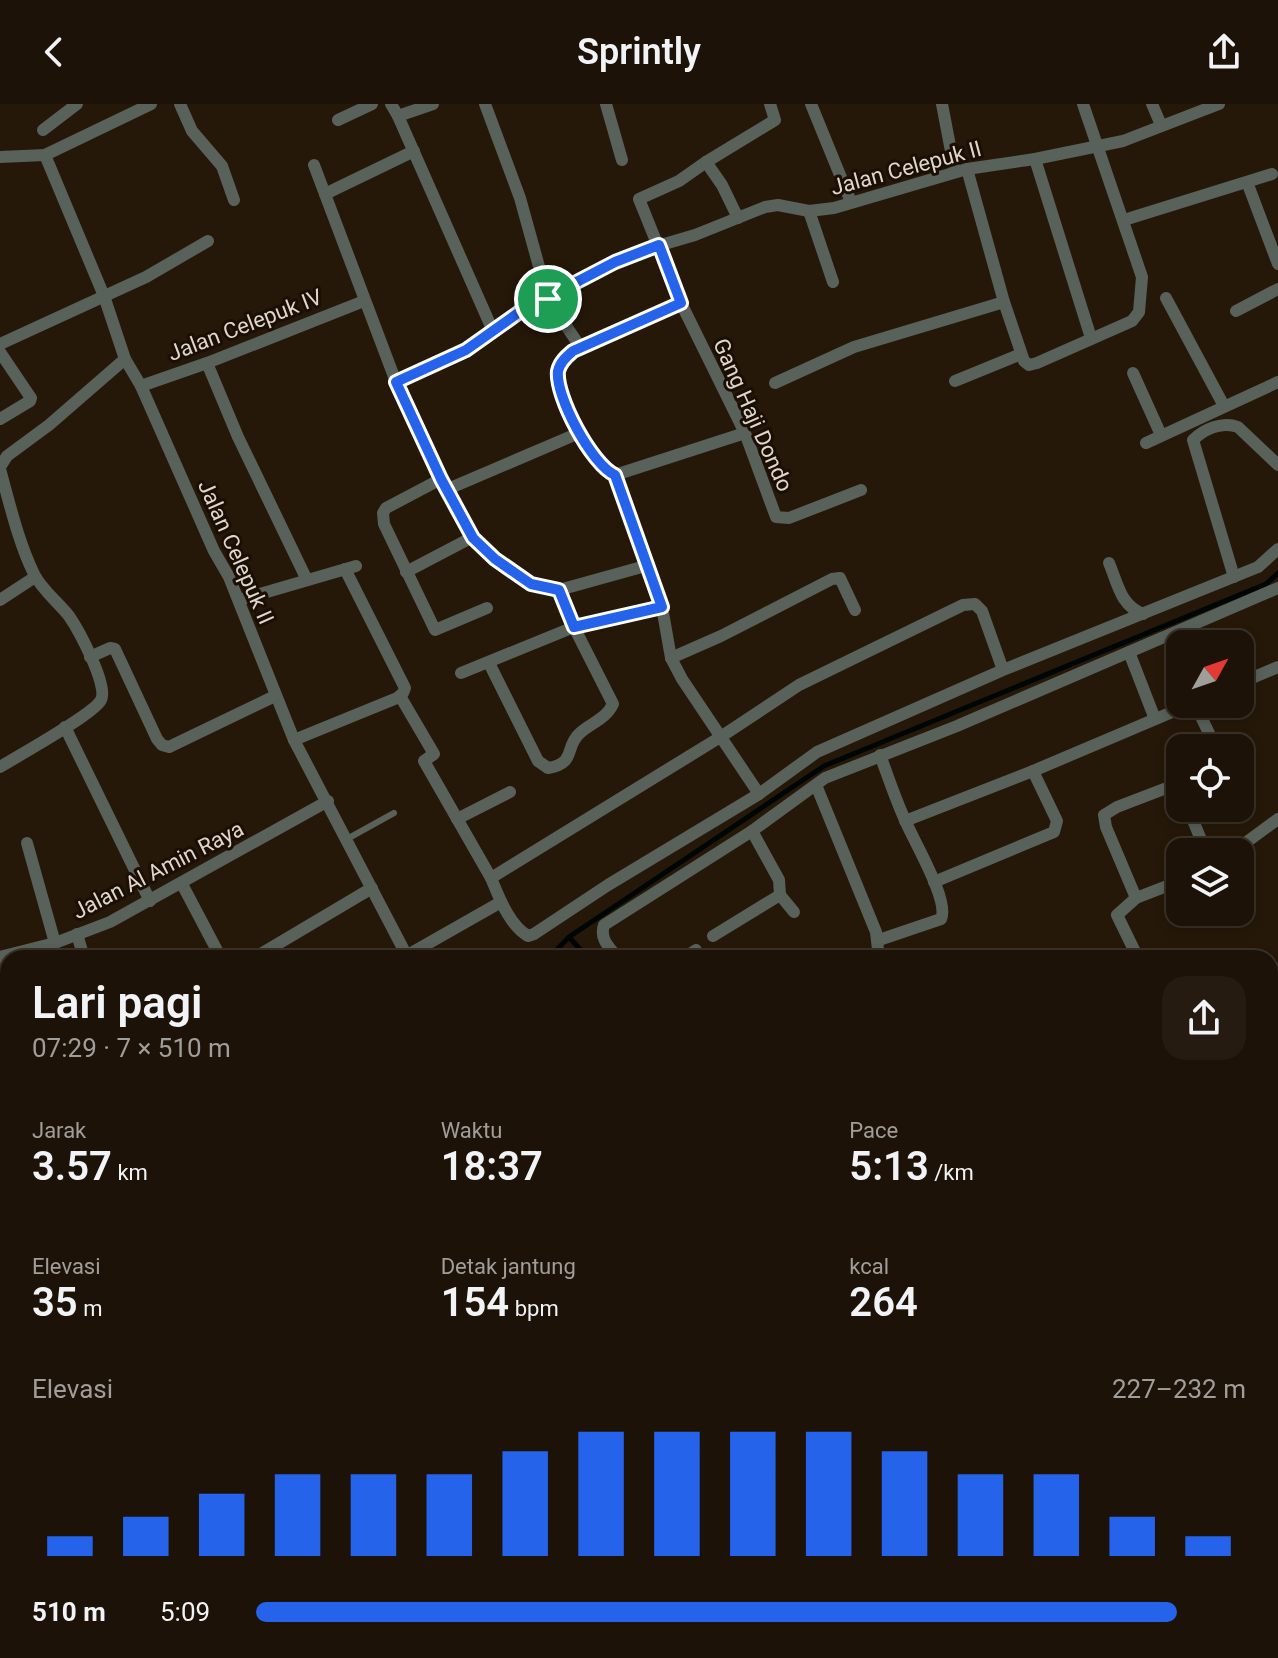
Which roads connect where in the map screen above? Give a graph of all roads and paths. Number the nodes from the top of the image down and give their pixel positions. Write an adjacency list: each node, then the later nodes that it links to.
1 (77, 104): 18 (street)
2 (151, 104): 21 (street)
3 (180, 104): 31 (street)
4 (372, 104): 16 (street)
5 (391, 104): 15 (street)
6 (433, 104): 15 (street)
7 (485, 104): 43 (street)
8 (606, 104): 24 (street)
9 (770, 104): 25 (street)
10 (811, 104): 32 (street)
11 (942, 104): 27 (street)
12 (1083, 104): 19 (street)
13 (1152, 104): 17 (street)
14 (1219, 104): 17 (street, Jalan Celepuk II)
15 (398, 116): 20 (street)
16 (338, 120)
17 (1161, 125): 19 (street, Jalan Celepuk II)
18 (43, 130)
19 (1099, 148): 23 (street, Jalan Celepuk II); 35 (street)
20 (414, 151): 30 (street); 48 (street)
21 (45, 155): 22 (street); 41 (street, Jalan Celepuk II)
22 (0, 157)
23 (1035, 159): 27 (street, Jalan Celepuk II); 49 (street)
24 (622, 160)
25 (706, 162): 34 (street); 37 (street, Gang Haji Dondo)
26 (314, 165): 30 (street)
27 (961, 170): 32 (street, Jalan Celepuk II); 45 (street)
28 (1272, 174): 29 (street)
29 (1247, 182): 35 (street); 38 (street)
30 (325, 194): 44 (street)
31 (234, 200)
32 (851, 202): 33 (street, Jalan Celepuk II)
33 (809, 211): 34 (street, Jalan Celepuk II); 39 (street)
34 (738, 218): 37 (street, Jalan Celepuk II)
35 (1124, 220): 49 (street)
36 (208, 241): 41 (street)
37 (659, 245): 43 (street, Jalan Celepuk II); 46 (street, Gang Haji Dondo)
38 (1278, 264)
39 (833, 282)
40 (1278, 289): 47 (street)
41 (104, 296): 50 (street); 54 (street, Jalan Celepuk II)
42 (1166, 298): 62 (street)
43 (548, 299): 48 (street, Jalan Celepuk II); 51 (street)
44 (364, 301): 55 (street, Jalan Celepuk IV); 58 (street)
45 (1004, 302): 53 (street); 60 (street)
46 (681, 303): 51 (street); 65 (street, Gang Haji Dondo)
47 (1236, 311)
48 (493, 331): 58 (street, Jalan Celepuk II)
49 (1091, 338): 53 (street)
50 (0, 344)
51 (581, 348): 64 (street)
52 (0, 352): 63 (street)
53 (1021, 354): 57 (street)
54 (125, 359): 61 (street, Jalan Celepuk II); 69 (street)
55 (207, 363): 61 (street, Jalan Celepuk IV); 80 (street)
56 (1133, 373): 66 (street)
57 (955, 381)
58 (396, 382): 71 (street)
59 (1278, 382): 62 (street)
60 (775, 383)
61 (141, 386): 84 (street, Jalan Celepuk II)
62 (1224, 406): 66 (street)
63 (0, 419)
64 (579, 433): 70 (street); 71 (street)
65 (745, 433): 70 (street); 72 (street, Gang Haji Dondo)
66 (1161, 435): 67 (street)
67 (1146, 443)
68 (1278, 465): 79 (street)
69 (0, 468): 78 (street)
70 (615, 475): 76 (street)
71 (444, 484): 77 (street); 82 (street)
72 (861, 490)
73 (467, 540): 77 (street)
74 (1274, 560): 79 (street)
75 (1109, 563): 88 (street)
76 (649, 565): 82 (street); 85 (street)
77 (406, 572): 86 (street)
78 (35, 577): 83 (street); 91 (street)
79 (1234, 577): 88 (street)
80 (307, 580): 84 (street); 99 (street)
81 (1278, 588): 90 (street)
82 (559, 590): 89 (street)
83 (0, 600)
84 (239, 600): 98 (street, Jalan Celepuk II)
85 (662, 607): 89 (street); 92 (street)
86 (487, 608)
87 (855, 610): 92 (street)
88 (1143, 614): 95 (street)
89 (574, 627): 93 (street); 93 (street)
90 (1129, 652): 101 (street); 106 (street)
91 (90, 657): 98 (street); 102 (street)
92 (671, 658): 103 (street)
93 (489, 663): 96 (street)
94 (1278, 667): 97 (street)
95 (1003, 670): 103 (street); 105 (street)
96 (461, 673)
97 (1254, 677)
98 (275, 696): 104 (street, Jalan Celepuk II)
99 (400, 696): 104 (street); 115 (street)
100 (1166, 715): 101 (street)
101 (1155, 719): 108 (street)
102 (65, 727): 107 (street); 129 (street)
103 (722, 736): 112 (street); 122 (street)
104 (294, 740): 113 (street, Jalan Celepuk II)
105 (817, 754): 109 (street); 112 (street)
106 (880, 755): 109 (street); 117 (street)
107 (0, 767)
108 (1033, 771): 117 (street); 123 (street)
109 (821, 779): 118 (street); 134 (street)
110 (1166, 788): 128 (street)
111 (510, 792): 115 (street)
112 (759, 794): 130 (street)
113 (328, 801): 120 (street, Jalan Celepuk II); 124 (street, Jalan Al Amin Raya)
114 (394, 813): 120 (lane)
115 (457, 819): 122 (street)
116 (1278, 819): 119 (street)
117 (905, 821): 123 (street)
118 (752, 831): 127 (street); 142 (street)
119 (1252, 838)
120 (347, 839): 126 (street, Jalan Celepuk II)
121 (27, 843): 135 (street)
122 (491, 878): 130 (street)
123 (934, 882): 134 (street)
124 (182, 884): 129 (street, Jalan Al Amin Raya); 138 (street)
125 (1166, 886): 128 (street)
126 (372, 888): 139 (street); 140 (street, Jalan Celepuk II)
127 (780, 895): 131 (street); 133 (street)
128 (1136, 898): 144 (street)
129 (150, 901): 132 (street, Jalan Al Amin Raya)
130 (501, 902): 141 (street)
131 (794, 912)
132 (77, 934): 135 (street, Jalan Al Amin Raya); 137 (street)
133 (713, 936)
134 (879, 940): 143 (street)
135 (55, 943): 136 (street, Jalan Al Amin Raya)
136 (28, 950)
137 (82, 950)
138 (217, 950)
139 (267, 950)
140 (403, 950)
141 (419, 950)
142 (611, 950)
143 (877, 950)
144 (1134, 950)

